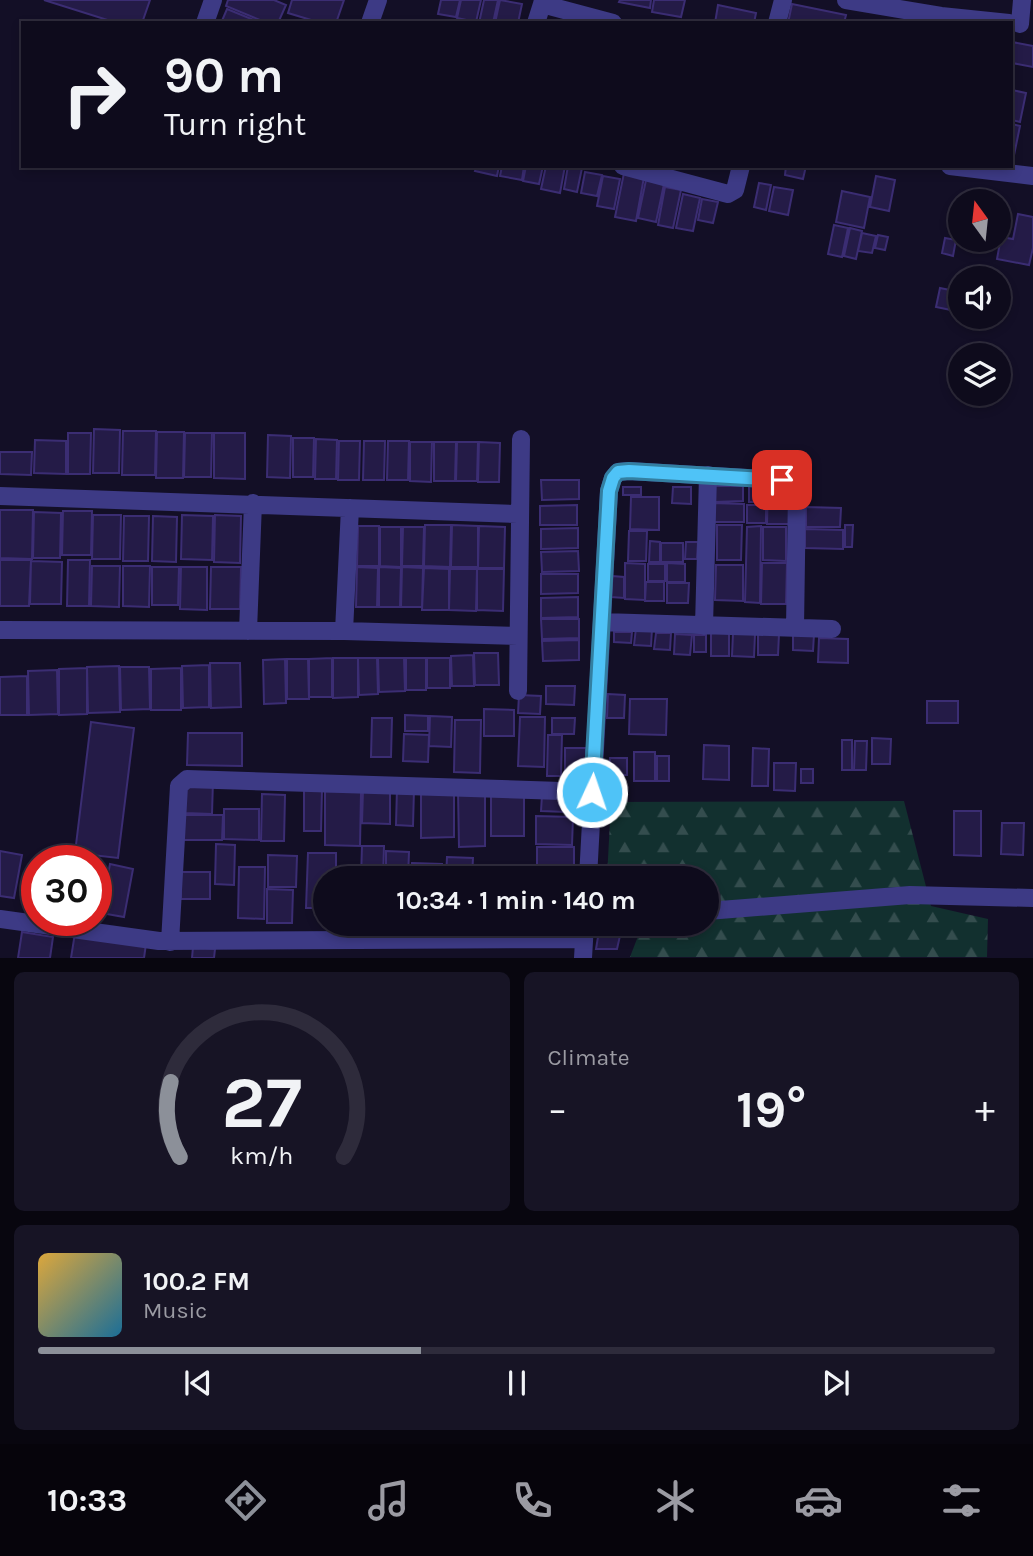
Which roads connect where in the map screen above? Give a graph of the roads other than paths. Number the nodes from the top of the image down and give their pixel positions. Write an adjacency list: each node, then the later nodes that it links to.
1 (213, 0): 8 (street)
2 (378, 0): 9 (street)
3 (783, 0): 12 (street)
4 (846, 0): 7 (street)
5 (1022, 0): 14 (street)
6 (542, 2): 10 (street); 11 (street)
7 (943, 8): 13 (street)
8 (206, 21)
9 (371, 21)
10 (537, 21)
11 (606, 21)
12 (778, 21)
13 (1004, 21)
14 (1018, 24)
15 (630, 168): 16 (street)
16 (740, 168)
17 (967, 168): 18 (street)
18 (1033, 176)
19 (521, 439): 24 (street)
20 (708, 475): 25 (street); 26 (street); 27 (street)
21 (0, 496): 22 (street)
22 (253, 503): 23 (street); 30 (street)
23 (350, 508): 24 (street); 31 (street)
24 (518, 514): 32 (street)
25 (602, 622): 26 (street); 34 (street)
26 (704, 625): 27 (street)
27 (795, 628): 28 (street)
28 (832, 629)
29 (0, 630): 30 (street)
30 (248, 631): 31 (street)
31 (344, 631): 32 (street)
32 (518, 636): 33 (street)
33 (519, 691)
34 (592, 792): 35 (street); 41 (street)
35 (588, 866)
36 (1033, 898): 37 (street)
37 (719, 910)
38 (0, 919): 41 (street)
39 (556, 936): 42 (street)
40 (585, 936): 43 (street)
41 (162, 947): 42 (street)
42 (480, 949)
43 (583, 957)

